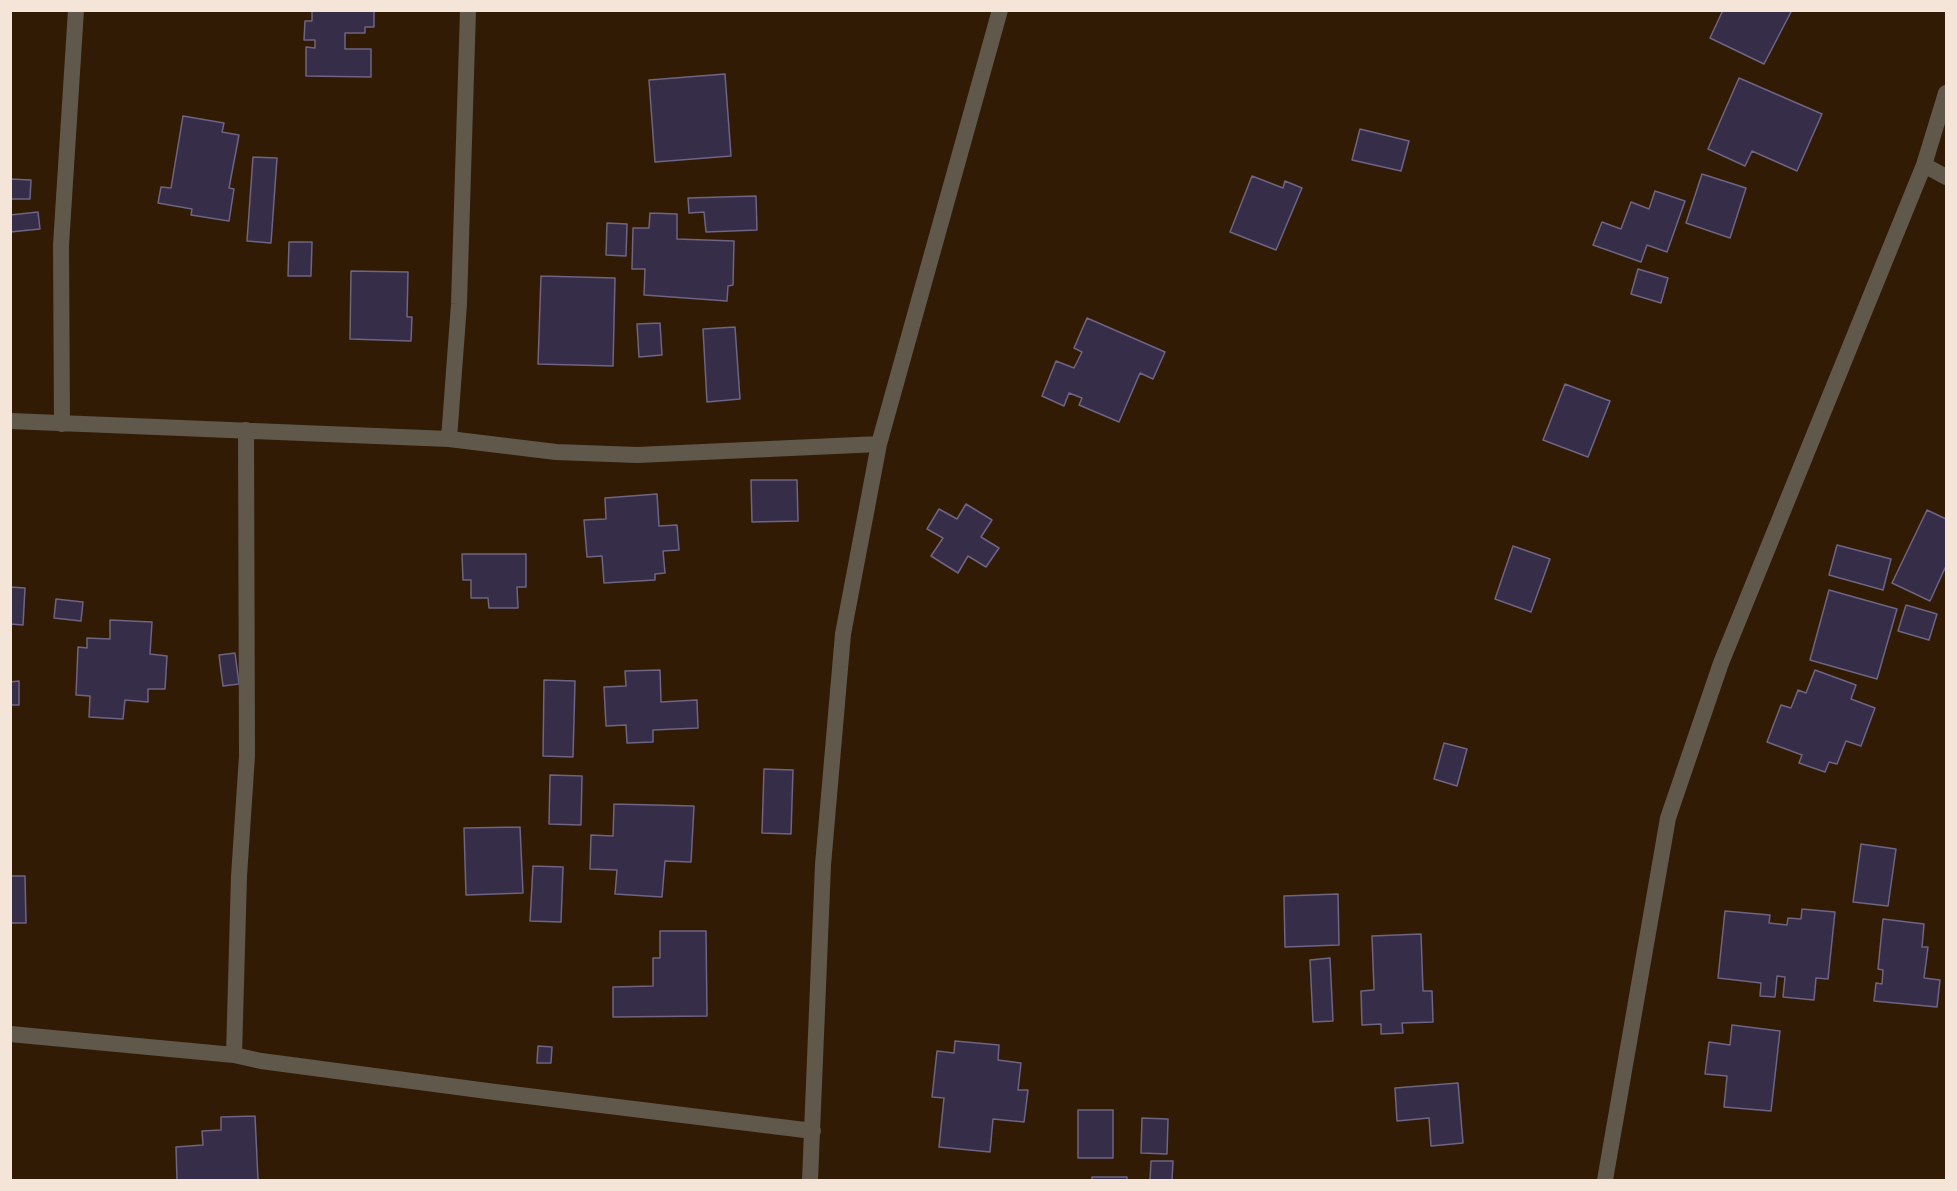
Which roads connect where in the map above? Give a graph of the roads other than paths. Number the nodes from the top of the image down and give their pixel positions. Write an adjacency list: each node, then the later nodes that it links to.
1 (76, 10): 8 (street)
2 (468, 10): 10 (street)
3 (1000, 10): 11 (street)
4 (1947, 93): 5 (street)
5 (1924, 165): 6 (street); 16 (street)
6 (1947, 177)
7 (10, 421): 8 (street)
8 (62, 424): 9 (street)
9 (246, 430): 10 (street); 13 (street)
10 (449, 439): 11 (street)
11 (879, 444): 14 (street)
12 (10, 1034): 13 (street)
13 (234, 1055): 14 (street)
14 (813, 1131): 15 (street)
15 (810, 1180)
16 (1605, 1180)

